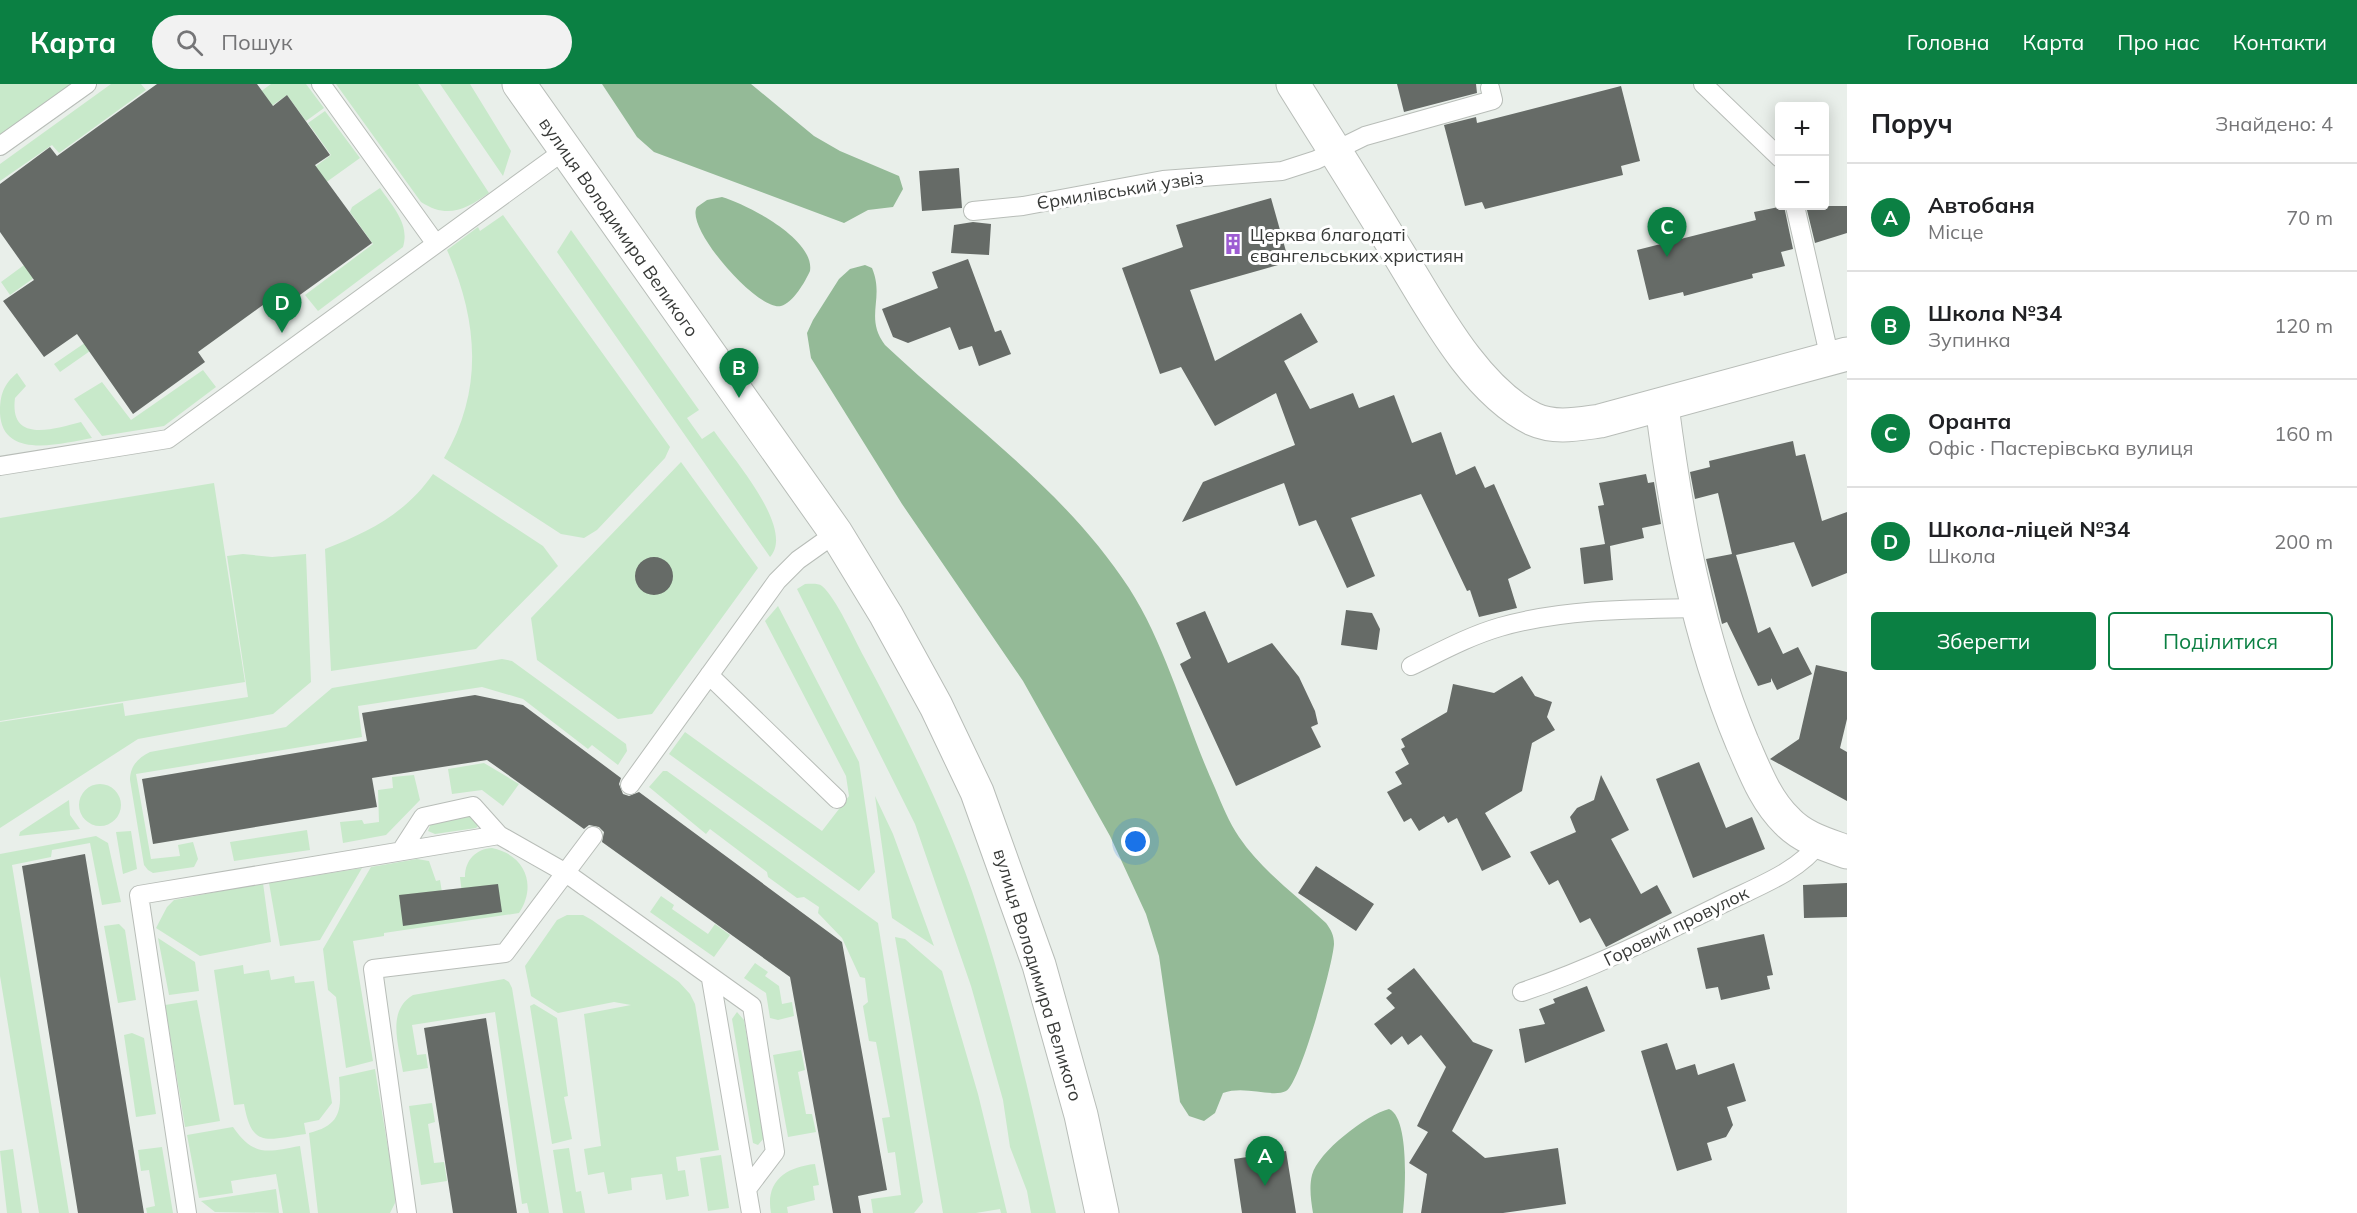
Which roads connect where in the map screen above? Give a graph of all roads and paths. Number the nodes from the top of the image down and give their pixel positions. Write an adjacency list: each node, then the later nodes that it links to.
1 (87, 84): 7 (lane)
2 (321, 84): 13 (lane)
3 (519, 84): 8 (main road, вулиця Володимира Великого)
4 (1293, 84): 9 (main road)
5 (1703, 84): 10 (lane)
6 (1494, 85): 9 (lane, Єрмилівський узвіз)
7 (0, 146)
8 (565, 150): 13 (lane); 17 (main road, вулиця Володимира Великого)
9 (1335, 150): 12 (lane, Єрмилівський узвіз); 15 (main road)
10 (1777, 156)
11 (1797, 210): 14 (lane)
12 (973, 212)
13 (436, 244): 16 (lane)
14 (1838, 357): 15 (main road)
15 (1662, 406): 18 (main road)
16 (0, 466)
17 (836, 533): 20 (lane); 34 (main road, вулиця Володимира Великого)
18 (1698, 608): 19 (lane); 25 (main road)
19 (1411, 666)
20 (709, 675): 21 (lane); 22 (lane)
21 (630, 785)
22 (837, 799)
23 (499, 835): 26 (lane); 26 (lane); 27 (lane)
24 (593, 836): 27 (lane)
25 (1834, 847): 29 (lane, Горовий провулок)
26 (401, 851): 31 (lane)
27 (566, 873): 28 (lane); 32 (lane)
28 (711, 979): 30 (lane); 30 (lane)
29 (1522, 992)
30 (747, 1189): 33 (lane)
31 (188, 1213)
32 (407, 1213)
33 (751, 1213)
34 (1102, 1213)

